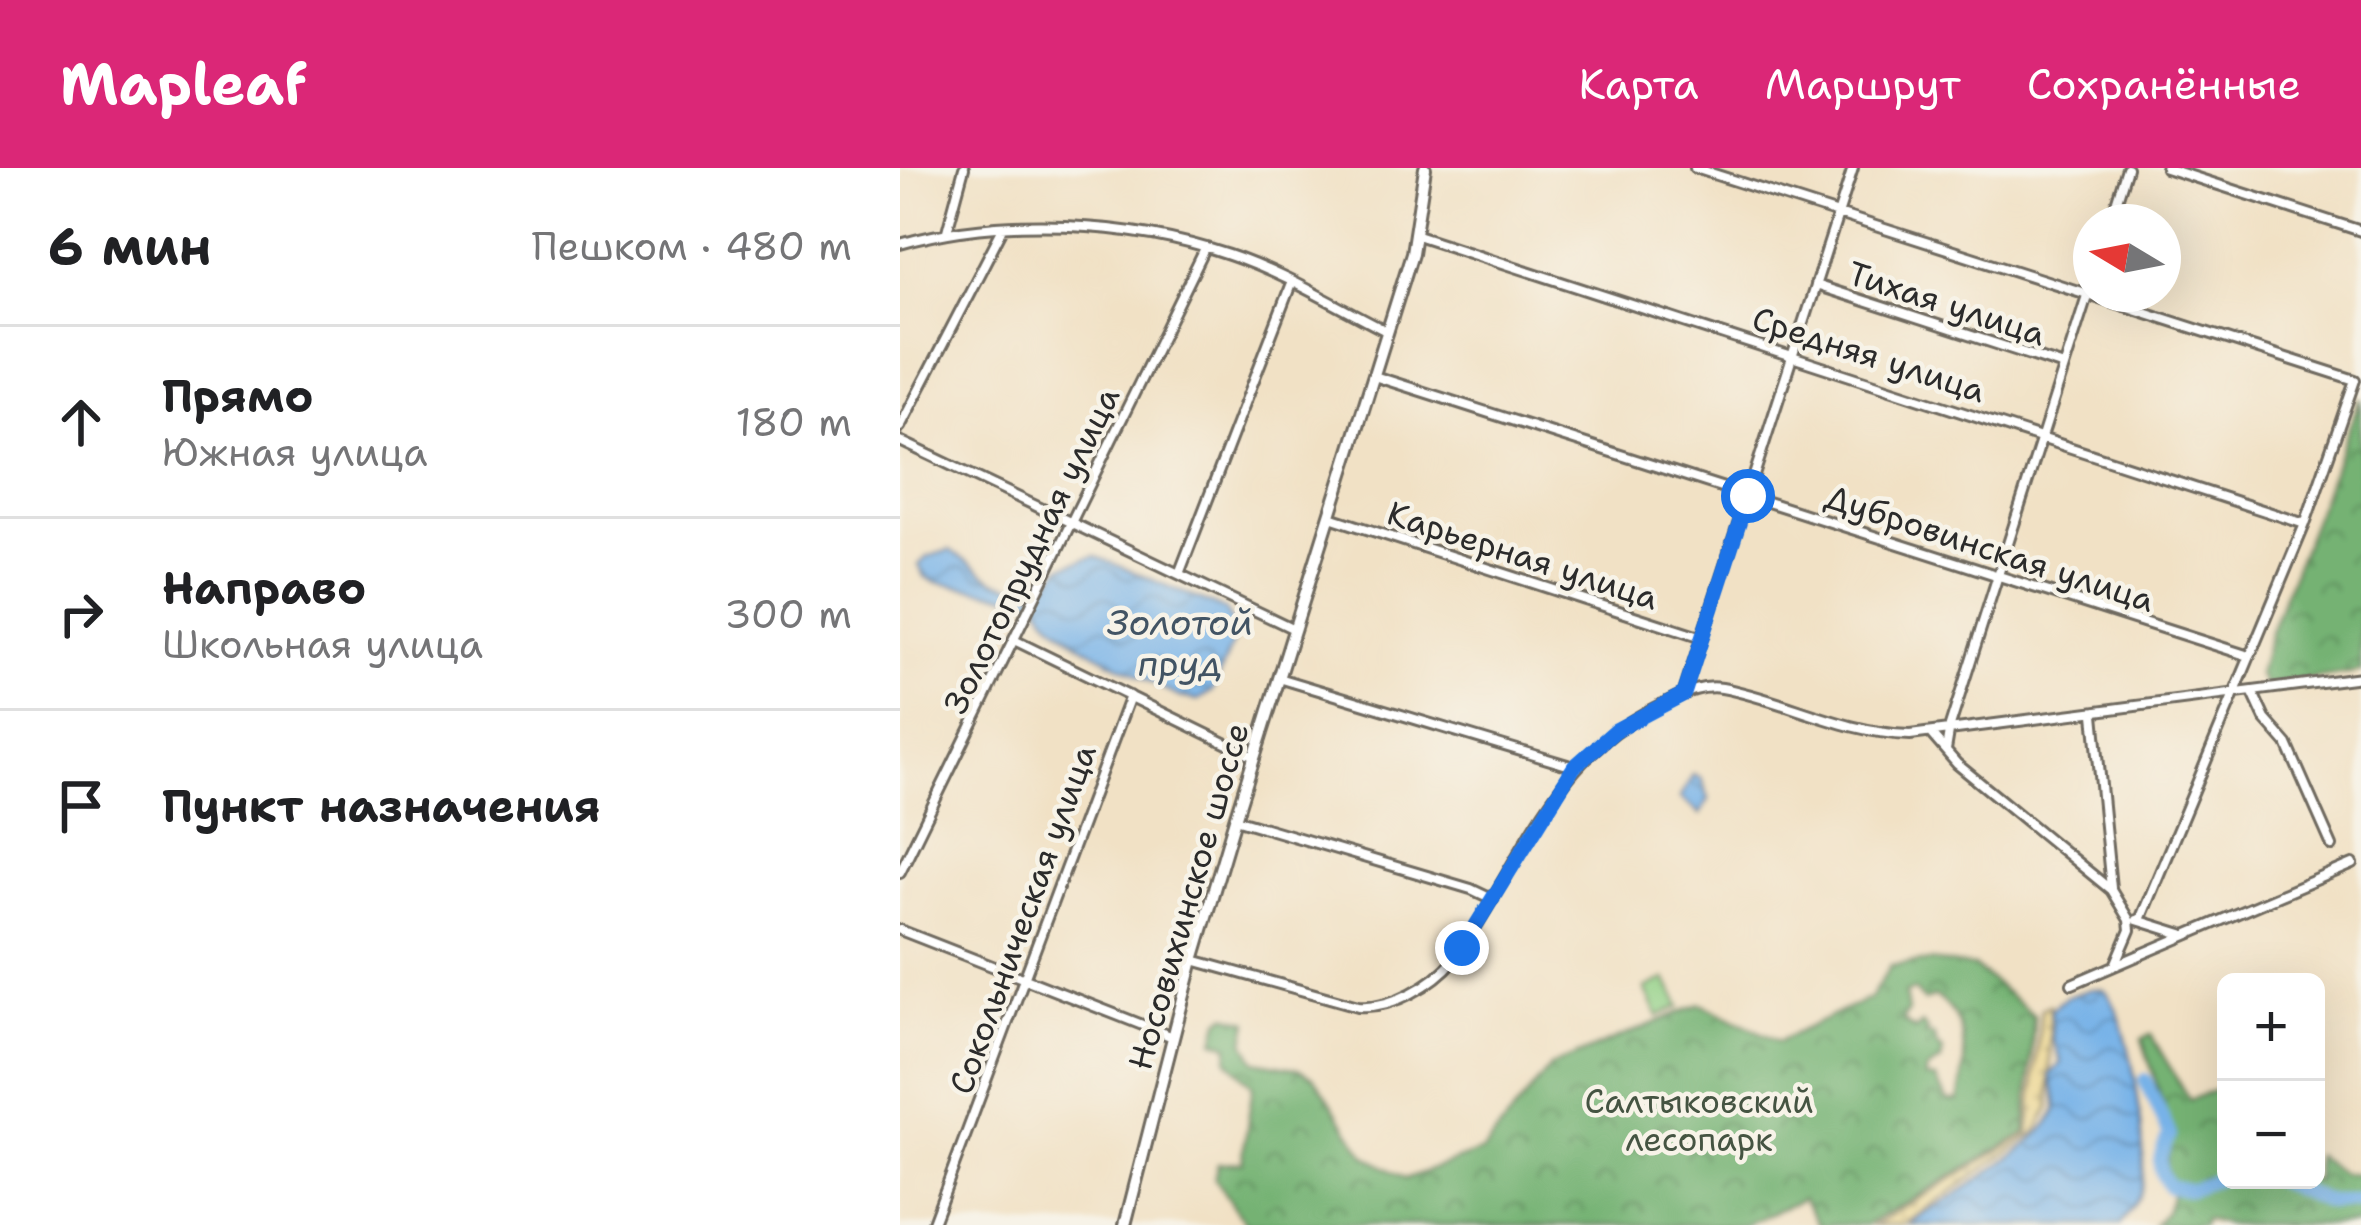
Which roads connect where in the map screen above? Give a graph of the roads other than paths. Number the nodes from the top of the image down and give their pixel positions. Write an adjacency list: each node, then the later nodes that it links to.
1 (964, 168): 10 (street)
2 (1425, 168): 12 (main road, Носовихинское шоссе)
3 (1695, 168): 8 (street)
4 (1853, 168): 8 (street)
5 (2127, 168): 7 (street)
6 (2166, 168): 11 (street)
7 (2116, 204)
8 (1838, 214): 16 (street); 17 (street)
9 (1003, 227): 10 (street); 14 (street); 24 (street)
10 (947, 230): 13 (street)
11 (2361, 231)
12 (1417, 235): 20 (main road, Носовихинское шоссе); 21 (street, Средняя улица)
13 (900, 244)
14 (1205, 249): 15 (street); 29 (street, Золотопрудная улица)
15 (1291, 284): 20 (street); 31 (street)
16 (1815, 285): 21 (street); 22 (street, Тихая улица)
17 (2073, 290)
18 (2082, 312): 22 (street)
19 (2143, 312): 30 (street)
20 (1388, 332): 23 (main road, Носовихинское шоссе)
21 (1793, 355): 25 (street, Средняя улица); 27 (street)
22 (2065, 366): 25 (street)
23 (1374, 376): 27 (street, Дубровинская улица); 28 (main road, Носовихинское шоссе)
24 (900, 427)
25 (2042, 436): 30 (street, Средняя улица); 32 (street)
26 (900, 441): 29 (street)
27 (1748, 496): 32 (street, Дубровинская улица); 34 (street)
28 (1330, 517): 33 (main road, Носовихинское шоссе); 34 (street, Карьерная улица)
29 (1071, 522): 31 (street); 35 (street, Золотопрудная улица)
30 (2305, 524): 36 (street)
31 (1179, 574): 33 (street)
32 (1998, 576): 36 (street, Дубровинская улица); 44 (street)
33 (1294, 629): 38 (main road, Носовихинское шоссе)
34 (1702, 638): 40 (street)
35 (1014, 640): 41 (street); 52 (street, Золотопрудная улица)
36 (2249, 656): 42 (street)
37 (2361, 677): 39 (street)
38 (1279, 678): 47 (main road, Носовихинское шоссе); 48 (street)
39 (2253, 693): 42 (street); 50 (street)
40 (1684, 694): 45 (street); 48 (street)
41 (1130, 696): 47 (street); 60 (street, Сокольническая улица)
42 (2234, 696): 43 (street); 55 (street)
43 (2094, 714): 44 (street); 53 (street)
44 (1949, 731): 45 (street); 46 (street)
45 (1930, 733): 46 (street)
46 (1946, 749): 53 (street)
47 (1254, 757): 49 (main road, Носовихинское шоссе)
48 (1574, 767): 54 (street)
49 (1235, 819): 54 (street); 58 (main road, Носовихинское шоссе)
50 (2332, 846)
51 (2353, 864): 57 (street)
52 (900, 872)
53 (2111, 890): 55 (street)
54 (1492, 899): 58 (street)
55 (2135, 920): 57 (street); 59 (street)
56 (900, 930): 60 (street)
57 (2188, 936): 59 (street)
58 (1193, 960): 62 (main road, Носовихинское шоссе)
59 (2116, 963): 61 (street)
60 (1027, 979): 62 (street); 63 (street, Сокольническая улица)
61 (2072, 984)
62 (1174, 1038): 64 (main road, Носовихинское шоссе)
63 (932, 1225)
64 (1125, 1225)

